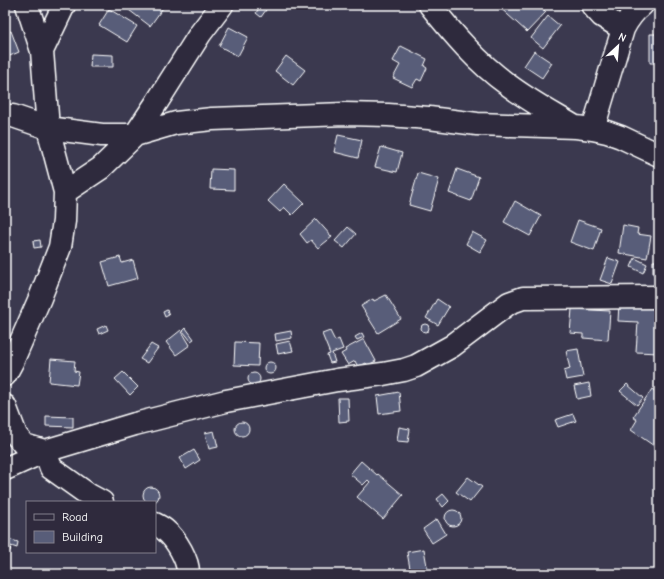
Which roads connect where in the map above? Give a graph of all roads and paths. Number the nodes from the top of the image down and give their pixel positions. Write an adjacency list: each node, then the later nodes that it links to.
1 (27, 5): 8 (street)
2 (64, 5): 8 (street)
3 (222, 5): 12 (street)
4 (430, 5): 11 (street)
5 (592, 5): 7 (street)
6 (642, 5): 7 (street)
7 (623, 29): 11 (street)
8 (42, 51): 10 (street)
9 (5, 116): 10 (street)
10 (48, 128): 12 (street); 14 (street)
11 (585, 128): 12 (street); 13 (street)
12 (135, 135): 14 (street)
13 (659, 155)
14 (65, 192): 16 (street)
15 (659, 297): 18 (street)
16 (5, 375)
17 (5, 406): 18 (street)
18 (45, 451): 19 (street); 20 (street)
19 (5, 469)
20 (100, 501)
21 (156, 525): 22 (street)
22 (188, 574)

